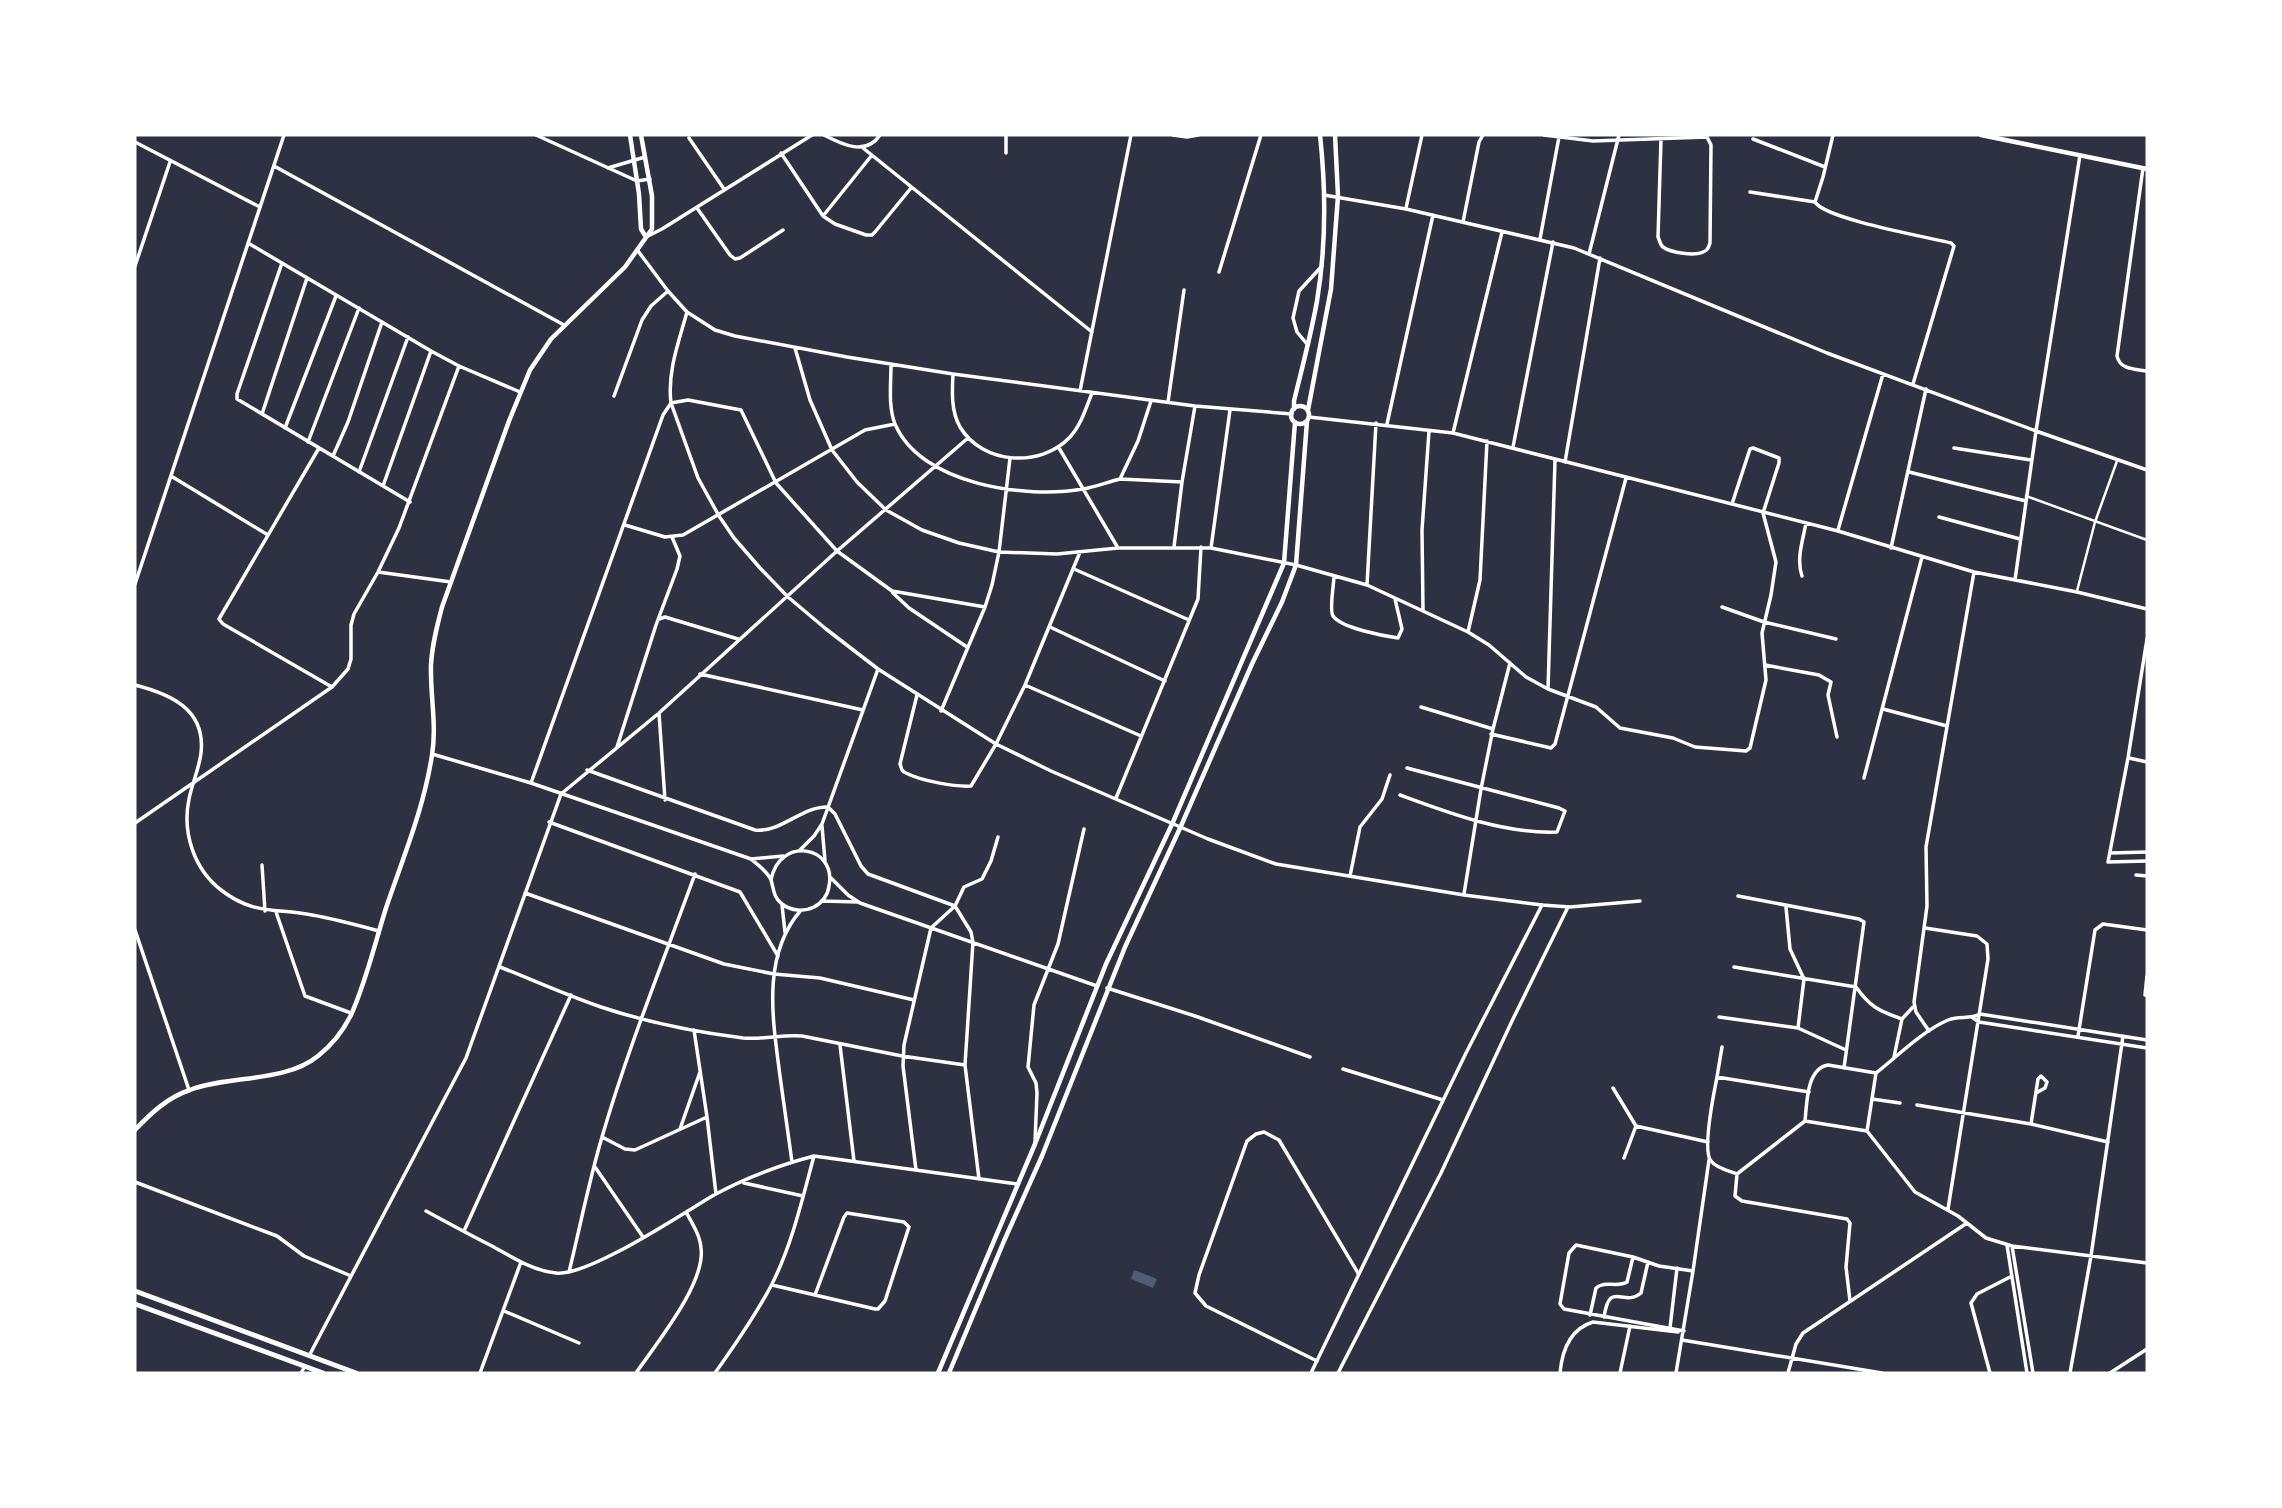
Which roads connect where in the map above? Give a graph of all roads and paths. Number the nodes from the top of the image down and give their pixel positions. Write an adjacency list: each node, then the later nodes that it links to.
1 (284, 135): 35 (street)
2 (536, 135): 37 (street)
3 (630, 135): 33 (main road)
4 (641, 135): 32 (main road)
5 (812, 135): 28 (street)
6 (824, 135): 27 (street)
7 (880, 135): 27 (street)
8 (1006, 135): 29 (street)
9 (1131, 135): 74 (street)
10 (1173, 135): 11 (street)
11 (1198, 135)
12 (1261, 135): 65 (street)
13 (1320, 135): 44 (main road)
14 (1335, 135): 45 (main road)
15 (1422, 135): 49 (street)
16 (1483, 135): 52 (street)
17 (1544, 135): 21 (street)
18 (1833, 135): 36 (street)
19 (1981, 135): 31 (main road)
20 (1689, 136): 24 (street); 24 (street)
21 (1559, 137): 23 (street); 56 (street)
22 (689, 138): 42 (street)
23 (1619, 138): 24 (street); 60 (street)
24 (1661, 139)
25 (1753, 139): 36 (street)
26 (135, 142): 34 (street)
27 (863, 148): 30 (street)
28 (781, 153): 42 (street); 51 (street)
29 (1006, 153)
30 (872, 155): 41 (street); 51 (street)
31 (2080, 155): 38 (main road); 104 (street)
32 (645, 157): 33 (street); 39 (main road)
33 (633, 159): 37 (street); 40 (main road)
34 (170, 161): 47 (street); 63 (street)
35 (274, 166): 47 (street); 73 (street)
36 (1825, 167): 46 (street)
37 (606, 168): 40 (street)
38 (2145, 168): 81 (street)
39 (650, 178): 40 (street); 55 (main road)
40 (637, 181): 55 (main road)
41 (911, 187): 51 (street); 74 (street)
42 (724, 189): 48 (street)
43 (1750, 192): 46 (street)
44 (1324, 195): 45 (street); 64 (main road)
45 (1338, 196): 49 (street); 97 (main road)
46 (1815, 202): 84 (street)
47 (260, 207): 58 (street)
48 (697, 207): 53 (street); 55 (street)
49 (1406, 209): 50 (street)
50 (1433, 215): 52 (street); 101 (street)
51 (823, 216)
52 (1463, 222): 54 (street)
53 (783, 230)
54 (1502, 232): 56 (street); 105 (street)
55 (646, 237): 59 (main road)
56 (1540, 239): 57 (street)
57 (1553, 242): 60 (street); 109 (street)
58 (248, 243): 62 (street); 124 (street)
59 (638, 251): 67 (street); 73 (main road)
60 (1589, 254): 61 (street)
61 (1600, 258): 83 (street); 119 (street)
62 (282, 263): 66 (street); 96 (street)
63 (135, 266)
64 (1322, 266): 76 (main road); 76 (street)
65 (1219, 272)
66 (307, 278): 69 (street); 96 (street)
67 (668, 290): 71 (street); 89 (street)
68 (1184, 290): 92 (street)
69 (336, 295): 70 (street); 102 (street)
70 (359, 308): 72 (street); 107 (street)
71 (687, 312): 77 (street); 91 (street)
72 (382, 322): 75 (street); 114 (street)
73 (564, 325): 87 (main road)
74 (1092, 332): 86 (street)
75 (408, 337): 78 (street); 122 (street)
76 (1307, 344): 95 (main road)
77 (795, 348): 79 (street); 113 (street)
78 (431, 351): 80 (street); 129 (street)
79 (891, 365): 82 (street); 100 (street)
80 (460, 366): 87 (street); 133 (street)
81 (2147, 371)
82 (953, 374): 86 (street); 106 (street)
83 (1883, 374): 84 (street); 142 (street)
84 (1913, 384): 85 (street)
85 (1926, 389): 104 (street); 123 (street)
86 (1080, 391): 88 (street)
87 (520, 392): 164 (main road)
88 (1092, 393): 90 (street); 111 (street)
89 (614, 396)
90 (1151, 401): 92 (street); 126 (street)
91 (671, 402): 128 (street); 137 (street); 141 (street)
92 (1168, 402): 93 (street)
93 (1195, 406): 94 (street); 127 (street)
94 (1230, 410): 95 (street); 150 (street)
95 (1293, 411): 97 (main road); 98 (main road)
96 (261, 414): 102 (street)
97 (1308, 416): 98 (main road); 99 (street); 157 (main road)
98 (1295, 422): 156 (main road)
99 (1376, 423): 101 (street); 166 (street)
100 (895, 424): 113 (street); 120 (street)
101 (1387, 424): 103 (street)
102 (285, 428): 107 (street)
103 (1429, 431): 105 (street); 174 (street)
104 (2036, 431): 117 (street); 118 (street)
105 (1453, 433): 108 (street)
106 (968, 438): 115 (street); 120 (street)
107 (308, 442): 110 (street)
108 (1487, 442): 109 (street); 179 (street)
109 (1513, 447): 116 (street)
110 (319, 448): 114 (street); 143 (street)
111 (1059, 448): 115 (street); 130 (street)
112 (1954, 448): 117 (street)
113 (832, 450): 128 (street); 135 (street)
114 (333, 456): 122 (street)
115 (1010, 458): 131 (street)
116 (1555, 460): 119 (street); 192 (street)
117 (2031, 460): 132 (street)
118 (2116, 461): 121 (street); 139 (street)
119 (1564, 462): 125 (street)
120 (934, 467): 131 (street); 135 (street)
121 (2147, 470)
122 (359, 472): 129 (street)
123 (1909, 472): 132 (street); 151 (street)
124 (171, 476): 143 (street); 165 (street)
125 (1626, 478): 134 (street); 194 (street)
126 (1120, 479): 127 (street); 130 (street)
127 (1182, 482): 147 (street)
128 (776, 483): 137 (street); 152 (street)
129 (383, 486): 133 (street)
130 (1083, 489): 131 (street); 148 (street)
131 (1007, 490): 153 (street)
132 (2026, 498): 139 (street); 145 (street)
133 (410, 502): 159 (street)
134 (1732, 504): 136 (street); 136 (street)
135 (886, 510): 152 (street); 153 (street)
136 (1763, 513): 140 (street); 177 (street)
137 (719, 516): 144 (street); 169 (street)
138 (1940, 517): 145 (street)
139 (2095, 522): 146 (street); 168 (street)
140 (1806, 523): 142 (street); 162 (street)
141 (625, 525): 144 (street); 215 (street)
142 (1838, 531): 151 (street)
143 (268, 535): 191 (street)
144 (672, 537): 175 (street)
145 (2020, 539): 163 (street)
146 (2147, 540)
147 (1174, 547): 148 (street); 149 (street)
148 (1118, 548): 154 (street)
149 (1201, 548): 150 (street); 176 (street)
150 (1211, 548): 156 (street)
151 (1891, 548): 155 (street)
152 (837, 551): 167 (street); 169 (street)
153 (999, 552): 154 (street); 171 (street)
154 (1080, 552): 158 (street)
155 (1922, 556): 160 (street); 196 (street)
156 (1284, 563): 157 (street); 224 (main road)
157 (1296, 565): 161 (street); 227 (main road)
158 (1074, 569): 176 (street); 178 (street)
159 (378, 572): 164 (street); 191 (street)
160 (1974, 572): 163 (street); 200 (street)
161 (1334, 576): 166 (street); 170 (street)
162 (1802, 576)
163 (2015, 580): 168 (street)
164 (451, 582): 207 (main road)
165 (135, 584)
166 (1367, 585): 170 (street)
167 (892, 591): 171 (street); 183 (street)
168 (2077, 592): 173 (street)
169 (788, 597): 180 (street); 186 (street)
170 (1394, 597): 174 (street)
171 (985, 607): 183 (street)
172 (1722, 607): 177 (street)
173 (2147, 609)
174 (1423, 611): 179 (street)
175 (659, 619): 180 (street); 206 (street)
176 (1189, 620): 188 (street)
177 (1764, 622): 181 (street); 185 (street)
178 (1050, 627): 188 (street); 190 (street)
179 (1468, 632): 184 (street)
180 (739, 639): 187 (street)
181 (1836, 639)
182 (2147, 639): 208 (street)
183 (967, 647): 198 (street)
184 (1510, 663): 192 (street); 201 (street)
185 (1765, 665): 194 (street); 204 (street)
186 (878, 669): 193 (street); 197 (street)
187 (700, 674): 197 (street); 199 (street)
188 (1165, 681): 203 (street)
189 (135, 685): 214 (street)
190 (1025, 685): 203 (street); 205 (street)
191 (332, 687): 214 (street)
192 (1548, 689): 194 (street)
193 (917, 695): 198 (street); 205 (street)
194 (1569, 698): 202 (street)
195 (1421, 707): 201 (street)
196 (1882, 709): 200 (street); 213 (street)
197 (863, 710): 221 (street)
198 (941, 711): 205 (street)
199 (659, 713): 206 (street); 220 (street)
200 (1947, 726): 259 (street)
201 (1493, 729): 202 (street)
202 (1491, 734): 216 (street)
203 (1141, 736): 219 (street)
204 (1837, 737)
205 (996, 744): 219 (street)
206 (616, 749): 211 (street)
207 (432, 754): 215 (street); 262 (main road)
208 (2128, 758): 209 (street); 232 (street)
209 (2147, 762)
210 (1407, 768): 216 (street)
211 (587, 770): 217 (street); 220 (street)
212 (1390, 775): 240 (street)
213 (1864, 778)
214 (194, 782): 225 (street); 256 (street)
215 (531, 783): 217 (street)
216 (1480, 789): 222 (street); 222 (street)
217 (561, 794): 223 (street); 234 (street)
218 (1400, 795): 222 (street)
219 (1116, 798): 224 (street)
220 (665, 800): 221 (street)
221 (828, 807): 226 (street); 252 (street)
222 (1476, 821): 245 (street)
223 (549, 822): 238 (street); 244 (street)
224 (1172, 822): 227 (street); 273 (main road)
225 (135, 823)
226 (822, 824): 230 (street); 236 (street)
227 (1181, 827): 240 (street); 275 (main road)
228 (1084, 829): 269 (street)
229 (998, 836): 252 (street)
230 (800, 850): 233 (street); 236 (street)
231 (2147, 852): 232 (street)
232 (2110, 853): 235 (street)
233 (783, 856): 234 (street); 243 (street)
234 (751, 859): 243 (street)
235 (2147, 861)
236 (825, 862): 242 (street)
237 (262, 865): 256 (street)
238 (695, 874): 265 (street); 266 (street)
239 (2136, 875): 241 (street)
240 (1350, 876): 245 (street)
241 (2147, 876)
242 (831, 878): 247 (street); 249 (street)
243 (771, 880): 250 (street)
244 (525, 893): 265 (street); 267 (street)
245 (1464, 895): 251 (street)
246 (1738, 896): 254 (street)
247 (822, 901): 249 (street); 255 (street)
248 (1640, 901): 253 (street)
249 (860, 902): 258 (street)
250 (782, 904): 255 (street); 263 (street)
251 (1542, 905): 253 (street); 314 (street)
252 (955, 906): 258 (street); 264 (street)
253 (1568, 906): 388 (street)
254 (1786, 906): 272 (street); 274 (street)
255 (801, 910): 263 (street)
256 (265, 911): 257 (street)
257 (276, 912): 262 (street); 280 (street)
258 (931, 928): 264 (street); 278 (street)
259 (1925, 928): 279 (street); 281 (street)
260 (135, 930): 310 (street)
261 (2147, 930): 288 (street)
262 (379, 931): 280 (main road)
263 (785, 934): 266 (street)
264 (973, 942): 269 (street); 303 (street)
265 (669, 946): 270 (street); 283 (street)
266 (778, 956): 270 (street)
267 (500, 967): 276 (street); 359 (street)
268 (1734, 967): 272 (street)
269 (1048, 970): 273 (street); 328 (street)
270 (774, 974): 278 (street); 292 (street)
271 (2147, 976): 277 (street)
272 (1804, 979): 274 (street); 287 (street)
273 (1097, 986): 328 (main road)
274 (1856, 987): 285 (street); 299 (street)
275 (1107, 988): 301 (street); 386 (main road)
276 (571, 995): 283 (street); 347 (street)
277 (2145, 995)
278 (914, 1000): 300 (street)
279 (1914, 1007): 285 (street); 290 (street)
280 (351, 1013): 310 (main road)
281 (1980, 1014): 284 (street); 286 (street); 288 (street)
282 (1719, 1017): 287 (street)
283 (641, 1018): 289 (street); 325 (street)
284 (1973, 1018): 286 (street); 290 (street)
285 (1902, 1019): 302 (street)
286 (1979, 1022): 293 (street); 317 (street)
287 (1798, 1028): 299 (street)
288 (2080, 1029): 291 (street); 293 (street)
289 (694, 1030): 292 (street); 306 (street)
290 (1929, 1031): 302 (street)
291 (2123, 1036): 294 (street); 295 (street)
292 (775, 1037): 296 (street); 333 (street)
293 (2078, 1037): 295 (street)
294 (2147, 1040)
295 (2122, 1044): 298 (street); 327 (street)
296 (840, 1045): 300 (street); 332 (street)
297 (1721, 1047): 308 (street)
298 (2147, 1048)
299 (1846, 1050): 304 (street)
300 (902, 1056): 303 (street); 335 (street)
301 (1310, 1057)
302 (1894, 1059): 307 (street)
303 (964, 1065): 337 (street)
304 (1844, 1068): 307 (street); 311 (street)
305 (1343, 1069): 314 (street)
306 (701, 1070): 318 (street); 322 (street)
307 (1876, 1073): 313 (street)
308 (1717, 1077): 311 (street); 326 (street)
309 (1613, 1088): 321 (street)
310 (189, 1090): 323 (main road)
311 (1809, 1092): 319 (street)
312 (2036, 1093): 312 (street); 320 (street)
313 (1872, 1099): 315 (street); 324 (street)
314 (1443, 1100): 358 (street)
315 (1900, 1103)
316 (1917, 1105): 317 (street)
317 (1965, 1113): 320 (street); 343 (street)
318 (707, 1116): 322 (street); 341 (street)
319 (1805, 1122): 324 (street); 336 (street)
320 (2031, 1124): 327 (street)
321 (1636, 1126): 326 (street); 330 (street)
322 (680, 1129): 325 (street)
323 (135, 1130)
324 (1867, 1131): 343 (street)
325 (602, 1137): 334 (street)
326 (1708, 1142): 331 (street)
327 (2108, 1142): 350 (street)
328 (1035, 1144): 340 (main road)
329 (814, 1156): 332 (street); 333 (street); 342 (street)
330 (1624, 1158)
331 (1709, 1158): 336 (street); 356 (street)
332 (854, 1160): 335 (street)
333 (792, 1162): 339 (street)
334 (594, 1166): 348 (street); 357 (street)
335 (916, 1170): 337 (street)
336 (1737, 1174): 364 (street)
337 (979, 1179): 340 (street)
338 (135, 1182): 359 (street)
339 (741, 1182): 341 (street); 342 (street)
340 (1017, 1184): 385 (main road)
341 (716, 1194): 345 (street)
342 (803, 1196): 361 (street)
343 (1948, 1210): 346 (street)
344 (426, 1211): 347 (street)
345 (686, 1212): 348 (street); 383 (street)
346 (1967, 1223): 349 (street); 364 (street)
347 (464, 1231): 352 (street)
348 (643, 1237): 357 (street)
349 (2009, 1245): 350 (street); 360 (street); 396 (street)
350 (2091, 1256): 354 (street); 397 (street)
351 (1633, 1257): 353 (street); 367 (street); 367 (street)
352 (521, 1262): 357 (street); 366 (street)
353 (1648, 1262): 355 (street); 368 (street)
354 (2147, 1263)
355 (1677, 1268): 356 (street); 370 (street)
356 (1693, 1271): 371 (street)
357 (569, 1273)
358 (1358, 1273): 377 (street); 377 (street)
359 (351, 1276): 375 (street)
360 (2012, 1276): 394 (street); 395 (street)
361 (772, 1285): 363 (street); 384 (street)
362 (135, 1291): 375 (main road)
363 (816, 1296): 363 (street)
364 (1850, 1301): 376 (street)
365 (135, 1304): 378 (main road)
366 (503, 1311): 373 (street); 382 (street)
367 (1590, 1315): 368 (street)
368 (1604, 1317): 370 (street)
369 (1630, 1326): 371 (street); 389 (street); 390 (street)
370 (1670, 1328): 371 (street)
371 (1684, 1332): 372 (street)
372 (1682, 1340): 376 (street); 391 (street)
373 (579, 1343)
374 (2147, 1349): 398 (street)
375 (309, 1356): 381 (main road)
376 (1790, 1358): 392 (street); 393 (street)
377 (1317, 1361): 387 (street)
378 (305, 1366): 379 (street); 380 (main road)
379 (301, 1373)
380 (324, 1373)
381 (356, 1373)
382 (480, 1373)
383 (636, 1373)
384 (715, 1373)
385 (938, 1373)
386 (949, 1373)
387 (1311, 1373)
388 (1338, 1373)
389 (1560, 1373)
390 (1620, 1373)
391 (1676, 1373)
392 (1788, 1373)
393 (1882, 1373)
394 (1990, 1373)
395 (2027, 1373)
396 (2033, 1373)
397 (2070, 1373)
398 (2110, 1373)

